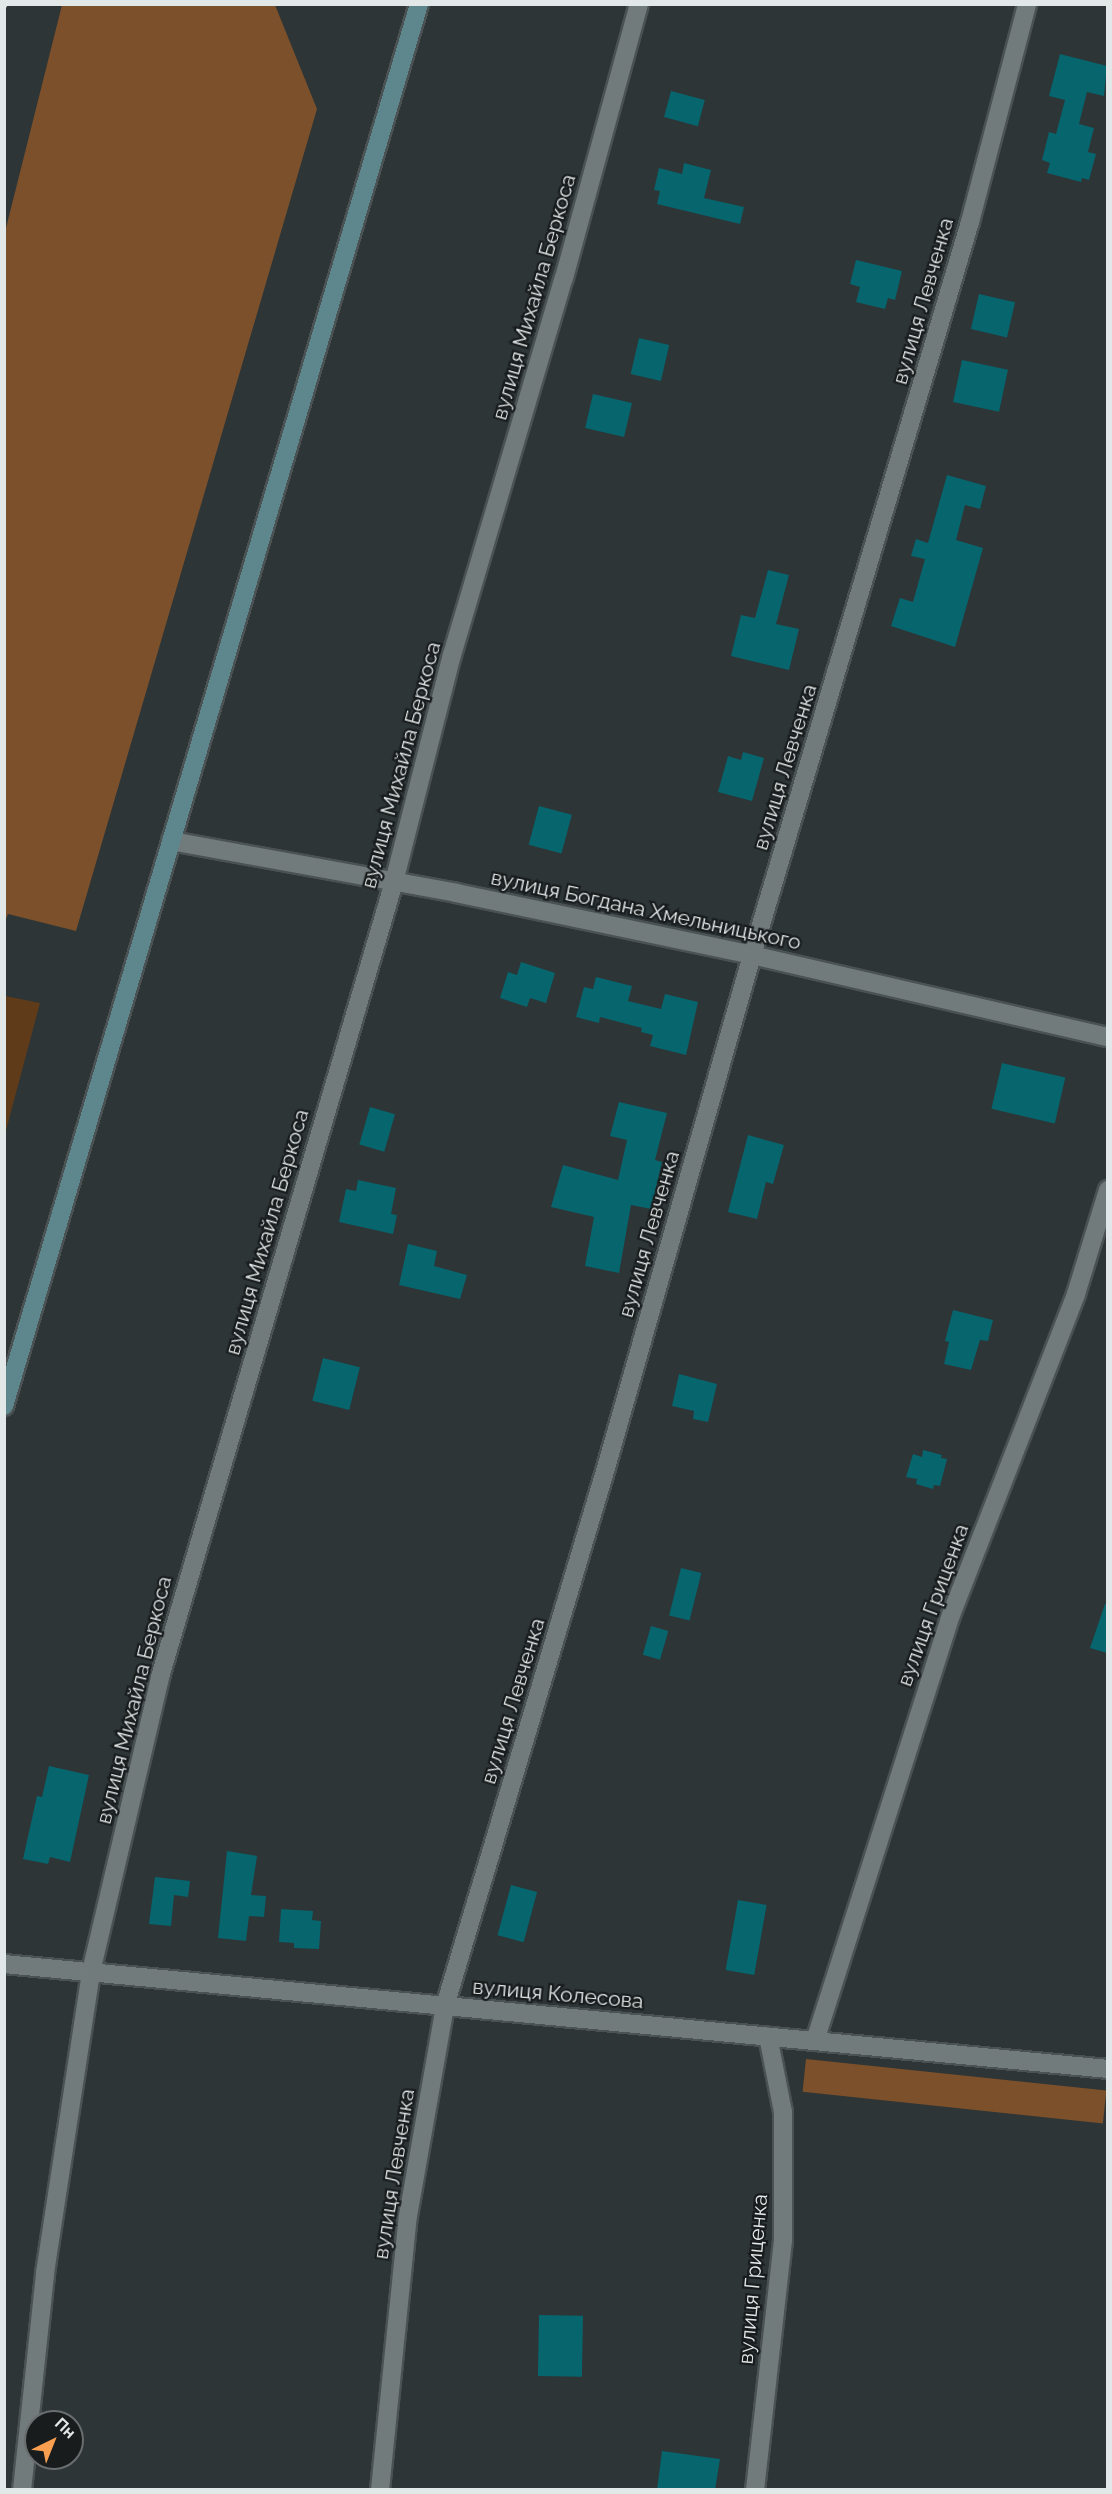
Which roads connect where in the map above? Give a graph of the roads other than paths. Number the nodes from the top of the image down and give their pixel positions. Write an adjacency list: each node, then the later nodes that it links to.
1 (419, 4): 4 (main road)
2 (639, 4): 5 (street, вулиця Михайла Беркоса)
3 (1027, 4): 6 (street, вулиця Левченка)
4 (171, 841): 5 (street, вулиця Богдана Хмельницького); 9 (main road)
5 (394, 882): 6 (street, вулиця Богдана Хмельницького); 11 (street, вулиця Михайла Беркоса)
6 (752, 956): 7 (street, вулиця Богдана Хмельницького); 12 (street, вулиця Левченка)
7 (1107, 1037)
8 (1107, 1190): 14 (street, вулиця Гриценка)
9 (4, 1406)
10 (4, 1964): 11 (street, вулиця Колесова)
11 (91, 1972): 12 (street, вулиця Колесова); 16 (street, вулиця Михайла Беркоса)
12 (445, 2006): 13 (street, вулиця Колесова); 17 (street, вулиця Левченка)
13 (768, 2036): 14 (street, вулиця Колесова); 18 (street, вулиця Гриценка)
14 (815, 2041): 15 (street, вулиця Колесова)
15 (1107, 2068)
16 (22, 2490)
17 (380, 2490)
18 (754, 2490)

